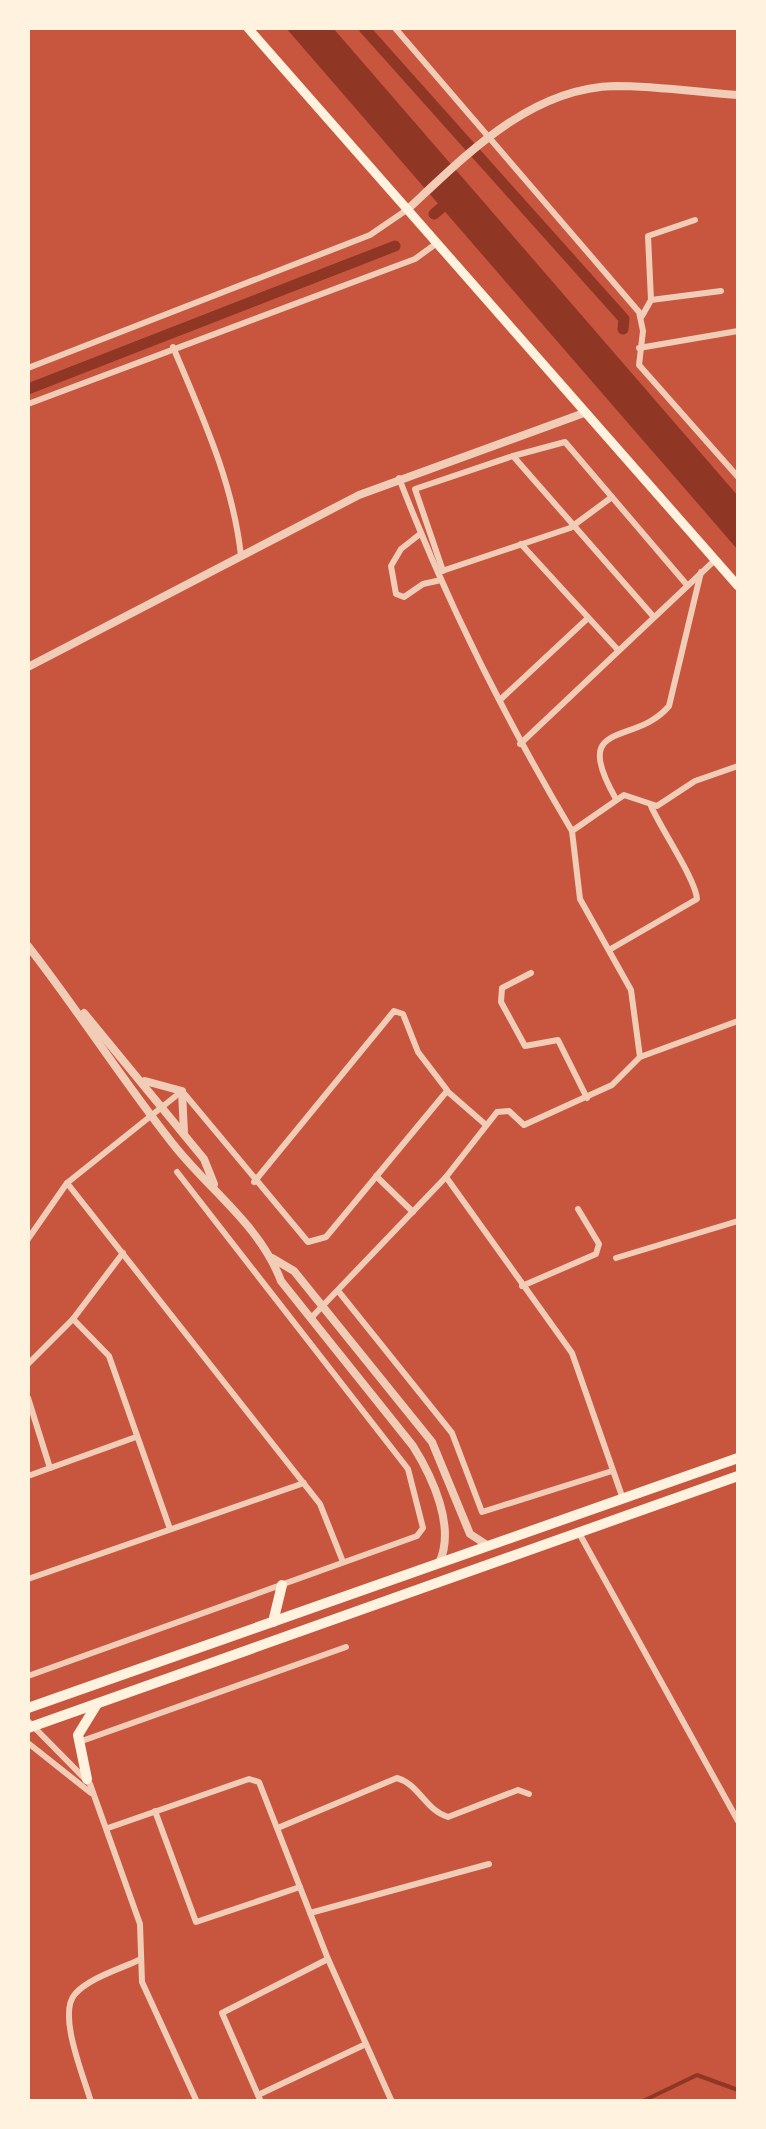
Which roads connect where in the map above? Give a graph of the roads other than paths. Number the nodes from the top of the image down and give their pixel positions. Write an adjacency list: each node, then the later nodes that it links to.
1 (248, 28): 5 (main road)
2 (395, 28): 4 (street)
3 (738, 95): 4 (street)
4 (487, 140): 5 (street); 10 (street)
5 (408, 209): 7 (main road); 14 (street)
6 (696, 220): 9 (street)
7 (437, 243): 12 (street); 16 (main road)
8 (721, 291): 9 (street)
9 (651, 300): 10 (street)
10 (642, 316): 13 (street)
11 (738, 331): 13 (street)
12 (174, 347): 15 (street); 24 (street)
13 (640, 348): 18 (street)
14 (28, 368)
15 (28, 404)
16 (584, 413): 19 (street); 25 (main road)
17 (514, 456): 20 (street); 21 (street); 27 (street)
18 (738, 475)
19 (399, 478): 22 (street); 24 (street)
20 (612, 497): 21 (street); 28 (street)
21 (576, 525): 23 (street); 30 (street)
22 (420, 534): 27 (street); 27 (street)
23 (521, 544): 27 (street); 31 (street)
24 (241, 556): 33 (street)
25 (715, 560): 26 (street); 29 (main road)
26 (701, 572): 28 (street); 37 (street)
27 (441, 575): 34 (street)
28 (687, 586): 30 (street)
29 (738, 586)
30 (653, 616): 32 (street)
31 (588, 618): 32 (street); 34 (street)
32 (618, 650): 35 (street)
33 (28, 667)
34 (500, 698): 35 (street)
35 (520, 744): 39 (street)
36 (738, 766): 38 (street)
37 (616, 798): 38 (street); 39 (street)
38 (651, 806): 41 (street)
39 (572, 831): 41 (street)
40 (28, 946): 43 (street)
41 (609, 950): 45 (street)
42 (531, 973): 49 (street)
43 (70, 1000): 46 (street); 51 (street)
44 (738, 1021): 45 (street)
45 (640, 1056): 49 (street)
46 (144, 1081): 48 (street); 50 (street)
47 (447, 1090): 52 (street); 55 (street); 57 (street)
48 (182, 1091): 50 (street); 53 (street); 57 (street)
49 (587, 1098): 52 (street)
50 (162, 1106): 51 (street); 53 (street)
51 (150, 1115): 58 (street); 59 (street)
52 (486, 1125): 56 (street)
53 (186, 1137): 59 (street)
54 (177, 1172): 85 (street)
55 (376, 1176): 57 (street); 61 (street)
56 (446, 1176): 61 (street); 67 (street)
57 (254, 1182)
58 (67, 1183): 63 (street); 64 (street)
59 (216, 1188): 65 (street)
60 (578, 1209): 67 (street)
61 (412, 1212): 68 (street)
62 (738, 1222): 66 (street)
63 (28, 1239)
64 (123, 1254): 71 (street); 80 (street)
65 (272, 1258): 69 (street); 70 (street)
66 (616, 1258)
67 (522, 1286): 77 (street)
68 (339, 1292): 69 (street); 77 (street)
69 (324, 1308): 70 (street); 84 (street)
70 (311, 1318): 86 (street)
71 (73, 1319): 72 (street); 74 (street)
72 (28, 1364)
73 (28, 1398): 76 (street)
74 (136, 1437): 76 (street); 82 (street)
75 (738, 1458): 81 (highway)
76 (50, 1468): 78 (street)
77 (612, 1471): 81 (street)
78 (28, 1476)
79 (738, 1476): 83 (highway)
80 (304, 1483): 82 (street); 85 (street)
81 (623, 1499): 84 (highway)
82 (170, 1530): 87 (street)
83 (579, 1533): 92 (highway); 101 (street)
84 (490, 1546): 86 (highway)
85 (343, 1562): 88 (street)
86 (439, 1564): 89 (highway)
87 (28, 1579)
88 (282, 1585): 89 (highway); 91 (street)
89 (273, 1622): 93 (highway)
90 (346, 1646): 95 (street)
91 (28, 1676)
92 (98, 1703): 94 (highway); 95 (highway)
93 (28, 1708)
94 (29, 1725): 97 (street)
95 (79, 1742): 97 (highway)
96 (28, 1743): 98 (street)
97 (87, 1779): 98 (street)
98 (91, 1793): 102 (street)
99 (529, 1794): 103 (street)
100 (154, 1812): 102 (street); 103 (street); 105 (street)
101 (738, 1822)
102 (108, 1828): 108 (street)
103 (280, 1828): 105 (street)
104 (489, 1864): 106 (street)
105 (300, 1887): 106 (street)
106 (310, 1913): 107 (street)
107 (328, 1959): 109 (street); 110 (street)
108 (139, 1960): 111 (street); 112 (street)
109 (366, 2044): 110 (street); 113 (street)
110 (259, 2098)
111 (91, 2102)
112 (196, 2102)
113 (392, 2102)

